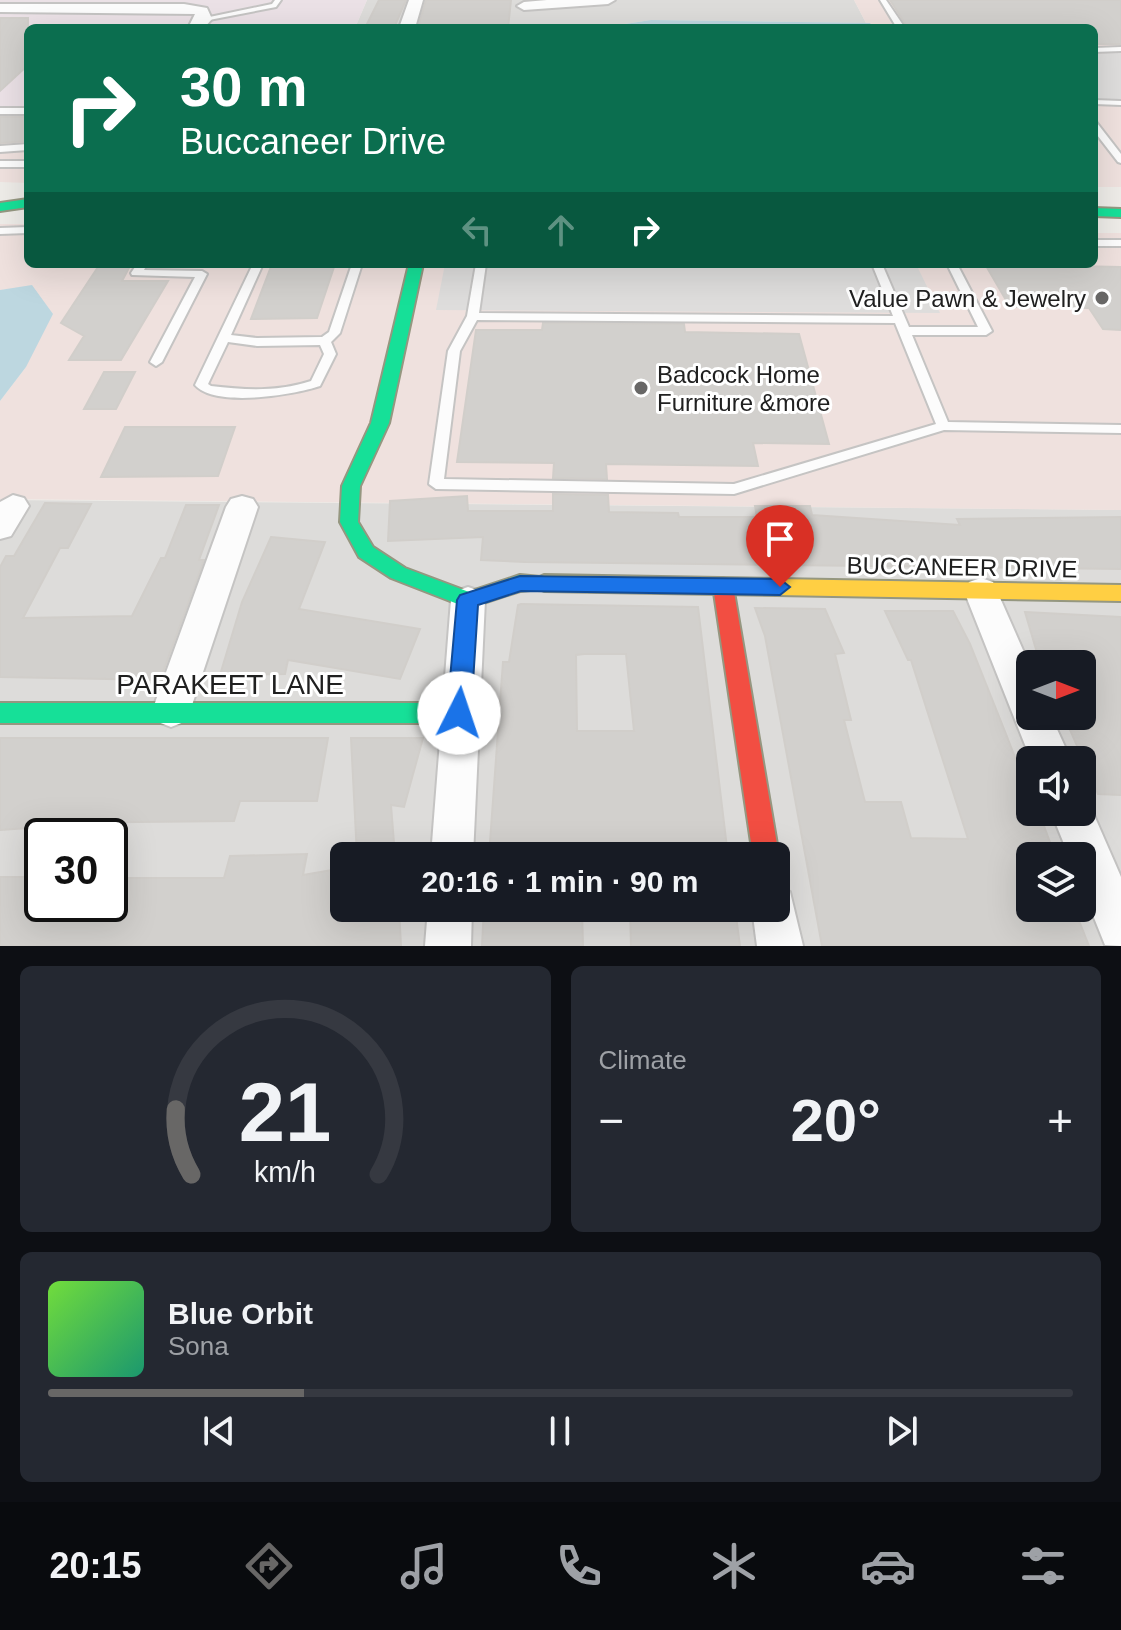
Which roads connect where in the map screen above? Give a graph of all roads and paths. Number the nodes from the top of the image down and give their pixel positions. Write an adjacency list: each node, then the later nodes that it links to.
1 (278, 0): 7 (lane)
2 (416, 0): 8 (street)
3 (608, 0): 5 (street)
4 (883, 0): 10 (lane)
5 (524, 3): 9 (street)
6 (0, 8): 7 (street)
7 (201, 19)
8 (408, 24)
9 (522, 24)
10 (898, 24)
11 (1121, 49): 12 (lane)
12 (1098, 50)
13 (1098, 102): 14 (lane)
14 (1121, 103)
15 (0, 111): 16 (lane)
16 (24, 111)
17 (1098, 133): 20 (lane)
18 (24, 147): 19 (lane)
19 (0, 149)
20 (1121, 160)
21 (0, 164): 22 (lane)
22 (24, 164)
23 (0, 188): 24 (street)
24 (24, 188)
25 (24, 206): 26 (street)
26 (0, 208)
27 (1098, 212): 28 (street)
28 (1121, 213)
29 (24, 230): 30 (lane)
30 (0, 231)
31 (1098, 243): 32 (lane)
32 (1121, 243)
33 (139, 268): 44 (lane)
34 (256, 268): 42 (lane)
35 (356, 268): 43 (lane)
36 (415, 268): 51 (street)
37 (480, 268): 40 (lane)
38 (879, 268): 41 (lane)
39 (954, 268): 41 (lane)
40 (473, 316): 41 (lane); 45 (lane)
41 (902, 326): 45 (lane)
42 (224, 338): 43 (lane); 43 (lane)
43 (325, 341)
44 (156, 362)
45 (943, 426): 46 (lane)
46 (1121, 429)
47 (242, 507): 53 (street)
48 (723, 586): 49 (street, BUCCANEER DRIVE); 51 (street, BUCCANEER DRIVE); 58 (street)
49 (981, 591): 50 (street, BUCCANEER DRIVE); 52 (street)
50 (1121, 593)
51 (468, 600): 55 (street)
52 (1016, 676)
53 (171, 711): 54 (street, PARAKEET LANE); 55 (street, PARAKEET LANE)
54 (0, 713)
55 (459, 713): 57 (street)
56 (1078, 826): 61 (street)
57 (453, 842)
58 (764, 842)
59 (449, 922): 62 (street)
60 (776, 922): 63 (street)
61 (1121, 929)
62 (448, 946)
63 (780, 946)

